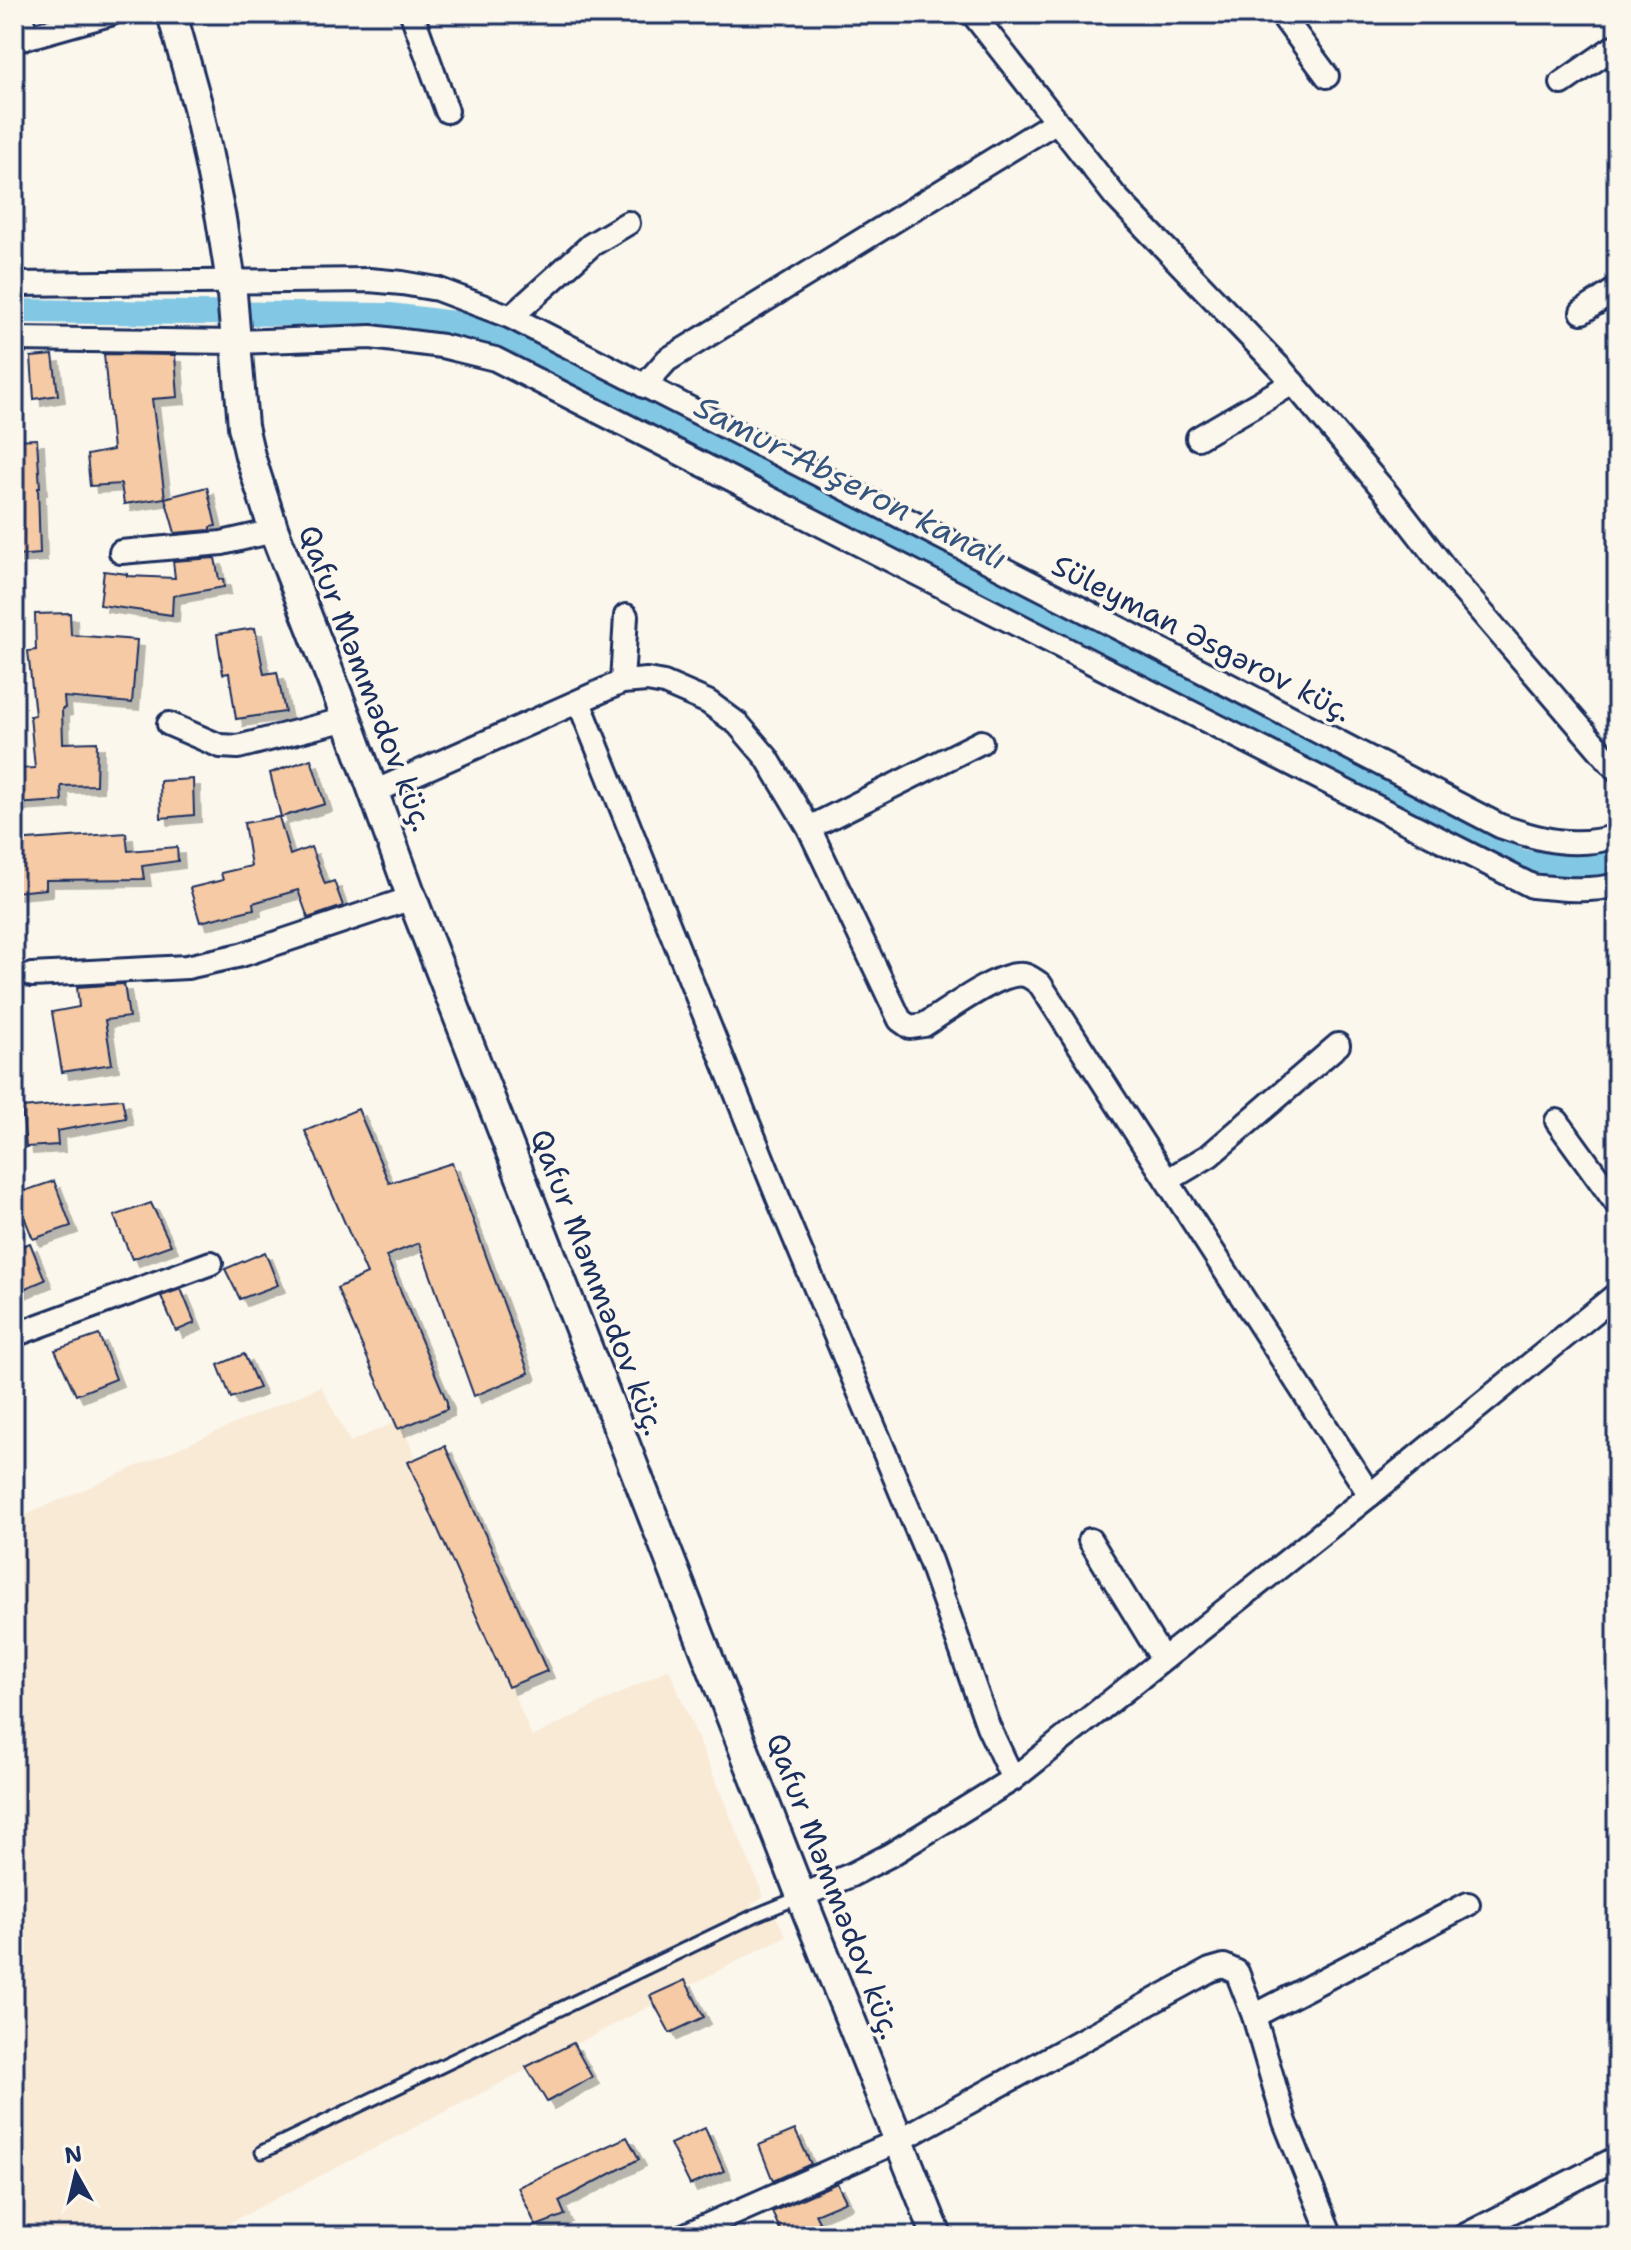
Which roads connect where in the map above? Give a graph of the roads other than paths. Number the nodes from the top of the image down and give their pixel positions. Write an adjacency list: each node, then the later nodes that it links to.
1 (20, 14): 7 (street)
2 (110, 14): 7 (street)
3 (172, 14): 14 (street)
4 (412, 14): 11 (street)
5 (973, 14): 12 (street)
6 (1281, 14): 9 (street)
7 (20, 39)
8 (1617, 45): 10 (street)
9 (1327, 76)
10 (1562, 83)
11 (447, 111)
12 (1055, 122): 21 (street); 22 (street)
13 (628, 223): 18 (street)
14 (231, 282): 15 (street, Süleyman Əsgərov küç.); 18 (street, Süleyman Əsgərov küç.); 20 (street, Qafur Məmmədov küç.)
15 (14, 284)
16 (1617, 289): 17 (street)
17 (1582, 312)
18 (511, 317): 22 (street, Süleyman Əsgərov küç.)
19 (14, 339): 20 (street)
20 (237, 342): 24 (street, Qafur Məmmədov küç.); 36 (street)
21 (1293, 383): 23 (street); 32 (street)
22 (644, 386): 35 (street, Süleyman Əsgərov küç.)
23 (1198, 438)
24 (274, 531): 25 (street); 29 (street, Qafur Məmmədov küç.)
25 (121, 552)
26 (626, 616): 27 (street)
27 (622, 682): 28 (street); 34 (street)
28 (579, 702): 33 (street); 49 (street)
29 (347, 719): 30 (street); 33 (street, Qafur Məmmədov küç.)
30 (169, 724)
31 (981, 742): 34 (street)
32 (1617, 770)
33 (374, 792): 37 (street, Qafur Məmmədov küç.)
34 (809, 828): 41 (street)
35 (1617, 836)
36 (1617, 885)
37 (412, 898): 38 (street); 50 (street, Qafur Məmmədov küç.)
38 (32, 975)
39 (1338, 1045): 41 (street)
40 (1557, 1121): 42 (street)
41 (1168, 1180): 46 (street)
42 (1617, 1204)
43 (211, 1263): 45 (street)
44 (1617, 1294): 46 (street)
45 (14, 1335)
46 (1370, 1495): 48 (street)
47 (1090, 1540): 48 (street)
48 (1162, 1658): 49 (street)
49 (1013, 1779): 50 (street)
50 (801, 1896): 53 (street, Qafur Məmmədov küç.); 54 (lane)
51 (1468, 1904): 52 (street)
52 (1254, 2016): 53 (street); 58 (street)
53 (898, 2141): 56 (street); 57 (street, Qafur Məmmədov küç.)
54 (262, 2152)
55 (1617, 2158): 59 (street)
56 (683, 2236)
57 (937, 2236)
58 (1331, 2236)
59 (1464, 2236)

